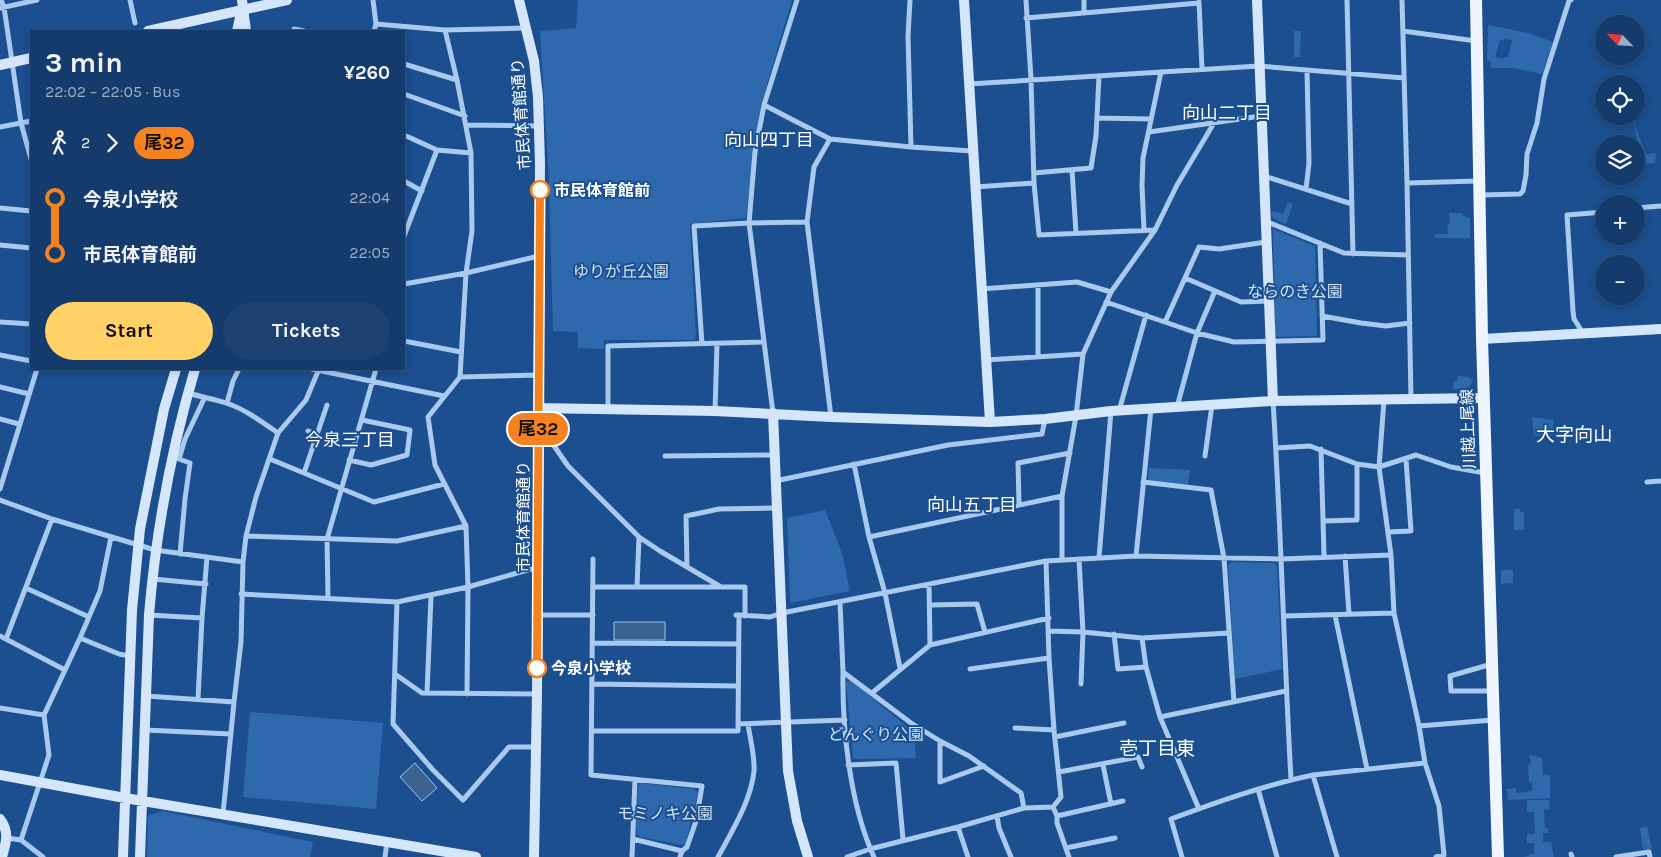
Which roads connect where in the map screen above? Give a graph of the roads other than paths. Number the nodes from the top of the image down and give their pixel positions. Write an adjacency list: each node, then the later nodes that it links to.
1 (2, 0): 20 (street)
2 (37, 0): 20 (street)
3 (130, 0): 24 (street)
4 (287, 0): 19 (street)
5 (373, 0): 25 (street)
6 (519, 0): 26 (street, 市民体育館通り)
7 (796, 0): 49 (street)
8 (910, 0): 63 (street)
9 (964, 0): 47 (street)
10 (1026, 0): 23 (street)
11 (1084, 0): 22 (street)
12 (1140, 0): 21 (street)
13 (1257, 0): 38 (street)
14 (1346, 0): 42 (street)
15 (1402, 0): 32 (street)
16 (1476, 0): 33 (main road, 川越上尾線)
17 (1568, 0): 78 (street)
18 (1199, 2): 21 (street); 39 (street)
19 (242, 5): 27 (street); 28 (street); 29 (street)
20 (2, 8): 35 (street)
21 (1140, 8): 22 (street)
22 (1084, 13): 23 (street)
23 (1026, 18): 45 (street)
24 (135, 23)
25 (376, 24): 30 (street); 31 (street)
26 (526, 28): 31 (street); 58 (street, 市民体育館通り)
27 (152, 30)
28 (237, 30)
29 (246, 30)
30 (374, 30)
31 (445, 30): 46 (street)
32 (1403, 31): 33 (street); 44 (street)
33 (1477, 41): 72 (main road, 川越上尾線)
34 (30, 58): 35 (street)
35 (13, 62): 37 (street); 55 (street)
36 (405, 64): 46 (street)
37 (0, 65)
38 (1259, 66): 39 (street); 40 (street); 51 (street)
39 (1202, 69): 41 (street)
40 (1307, 70): 42 (street); 76 (street)
41 (1161, 72): 43 (street); 53 (street)
42 (1349, 73): 44 (street); 79 (street)
43 (1099, 76): 45 (street); 52 (street)
44 (1404, 78): 74 (street)
45 (1031, 79): 47 (street); 69 (street)
46 (457, 80): 50 (street)
47 (968, 84): 65 (street)
48 (405, 94): 50 (street)
49 (764, 105): 62 (street); 86 (street)
50 (465, 116): 57 (street)
51 (1261, 116): 56 (street); 70 (street)
52 (1097, 118): 53 (street); 68 (street)
53 (1151, 119): 60 (street)
54 (30, 121): 55 (street)
55 (22, 123): 59 (street); 67 (street)
56 (1214, 123): 60 (street); 90 (street)
57 (466, 125): 58 (street); 66 (street)
58 (539, 126): 98 (street, 市民体育館通り)
59 (0, 127)
60 (1149, 132): 89 (street)
61 (405, 135): 64 (street)
62 (830, 139): 63 (street); 87 (street)
63 (911, 147): 65 (street)
64 (437, 150): 66 (street); 77 (street)
65 (972, 151): 75 (street)
66 (471, 153): 99 (street)
67 (30, 155)
68 (1072, 170): 69 (street); 91 (street)
69 (1034, 173): 73 (street)
70 (1264, 176): 76 (street); 85 (street)
71 (405, 182): 77 (street)
72 (1479, 182): 74 (street); 78 (main road, 川越上尾線)
73 (1034, 183): 75 (street); 91 (street)
74 (1407, 183): 97 (street)
75 (975, 187): 103 (street)
76 (1306, 189): 79 (street)
77 (422, 191): 88 (street)
78 (1479, 195): 117 (main road, 川越上尾線)
79 (1352, 204): 96 (street)
80 (1661, 206): 81 (street)
81 (1645, 207)
82 (0, 208): 83 (street)
83 (30, 211)
84 (1595, 213): 116 (street)
85 (1265, 221): 92 (street); 93 (street)
86 (749, 222): 87 (street); 119 (street); 121 (street)
87 (807, 222): 159 (street)
88 (405, 228)
89 (1144, 230): 90 (street); 91 (street)
90 (1155, 230): 105 (street)
91 (1076, 233)
92 (1266, 242): 100 (street); 106 (street)
93 (1320, 243): 96 (street); 109 (street)
94 (0, 245): 95 (street)
95 (30, 248)
96 (1353, 254): 97 (street)
97 (1408, 255): 112 (street)
98 (540, 256): 99 (street); 136 (street, 市民体育館通り)
99 (466, 273): 101 (street); 123 (street)
100 (1185, 278): 104 (street); 111 (street)
101 (405, 284)
102 (1038, 285): 103 (street); 105 (street); 126 (street)
103 (981, 289): 127 (street)
104 (1215, 291): 106 (street); 115 (street)
105 (1112, 292): 107 (street)
106 (1269, 301): 120 (street)
107 (1106, 302): 108 (street); 124 (street)
108 (1146, 315): 111 (street); 156 (street)
109 (1322, 316): 112 (street); 120 (street)
110 (0, 322): 113 (street)
111 (1165, 322): 115 (street)
112 (1410, 323): 145 (street)
113 (30, 324)
114 (1661, 329): 116 (street)
115 (1197, 333): 120 (street); 152 (street)
116 (1584, 334): 117 (street)
117 (1482, 339): 143 (main road, 川越上尾線)
118 (405, 341): 123 (street)
119 (764, 342): 122 (street); 157 (street)
120 (1271, 342): 147 (street)
121 (702, 344): 122 (street); 153 (street)
122 (717, 344): 155 (street)
123 (461, 352): 137 (street)
124 (1083, 354): 126 (street); 158 (street)
125 (0, 355): 128 (street)
126 (1038, 357): 127 (street)
127 (986, 360): 163 (street)
128 (30, 362)
129 (37, 370): 141 (street)
130 (176, 370): 203 (street)
131 (195, 370): 140 (street)
132 (238, 370): 148 (street)
133 (316, 370): 166 (street)
134 (321, 370): 138 (street)
135 (376, 370): 138 (street)
136 (539, 375): 137 (street); 151 (street, 市民体育館通り)
137 (460, 377): 142 (street)
138 (374, 381): 142 (street); 162 (street)
139 (0, 387): 141 (street)
140 (188, 393): 144 (street); 204 (street)
141 (29, 394): 164 (street)
142 (444, 396): 187 (street)
143 (1484, 398): 145 (street); 182 (main road, 川越上尾線)
144 (204, 399): 148 (street); 205 (street)
145 (1411, 399): 146 (street)
146 (1384, 400): 147 (street); 180 (street)
147 (1273, 401): 150 (street); 169 (street)
148 (227, 403): 166 (street)
149 (327, 405): 167 (street)
150 (1212, 405): 152 (street); 174 (street)
151 (538, 408): 153 (street); 168 (street, 市民体育館通り)
152 (1177, 408): 154 (street)
153 (608, 409): 155 (street)
154 (1150, 409): 156 (street); 185 (street)
155 (714, 411): 157 (street)
156 (1115, 411): 158 (street); 211 (street)
157 (772, 414): 159 (street); 172 (street)
158 (1076, 416): 161 (street); 171 (street)
159 (831, 417): 163 (street)
160 (0, 419): 164 (street)
161 (1045, 419): 163 (street); 178 (street)
162 (362, 420): 177 (street); 177 (street)
163 (990, 422)
164 (20, 424): 189 (street)
165 (308, 431): 167 (street)
166 (278, 433): 175 (street)
167 (317, 434): 181 (street)
168 (538, 439): 200 (street); 219 (street, 市民体育館通り)
169 (1276, 448): 170 (street); 214 (street)
170 (1320, 449): 179 (street); 195 (street)
171 (1070, 454): 190 (street); 192 (street)
172 (774, 455): 173 (street); 183 (street)
173 (665, 456)
174 (1205, 456)
175 (270, 459): 181 (street); 198 (street)
176 (1406, 459): 180 (street); 182 (street); 197 (street)
177 (349, 460): 188 (street)
178 (854, 464): 183 (street); 201 (street)
179 (1357, 464): 180 (street); 195 (street)
180 (1379, 467): 197 (street)
181 (304, 472): 188 (street)
182 (1486, 473): 261 (main road, 川越上尾線)
183 (775, 481): 193 (street)
184 (1661, 481): 186 (street)
185 (1143, 482): 207 (street); 212 (street)
186 (1647, 482)
187 (444, 484): 188 (street); 196 (street)
188 (341, 488): 202 (street)
189 (0, 490)
190 (1062, 496): 192 (street); 215 (street)
191 (0, 500): 194 (street)
192 (1019, 504): 201 (street)
193 (776, 508): 220 (street); 236 (street)
194 (52, 519): 199 (street); 227 (street)
195 (1323, 521): 208 (street)
196 (466, 526): 202 (street); 224 (street)
197 (1388, 532): 206 (street)
198 (246, 536): 202 (street); 217 (street)
199 (111, 537): 203 (street); 245 (street)
200 (639, 537): 220 (street); 228 (street)
201 (869, 537): 229 (street)
202 (327, 539): 232 (street)
203 (138, 545): 204 (street); 259 (street)
204 (155, 550): 205 (street); 221 (street)
205 (180, 554): 210 (street)
206 (1391, 555): 209 (street); 237 (street)
207 (1136, 556): 211 (street); 212 (street)
208 (1324, 556): 209 (street); 214 (street)
209 (1345, 556): 238 (street)
210 (207, 557): 217 (street); 222 (street)
211 (1099, 558): 216 (street)
212 (1224, 558): 214 (street); 251 (street)
213 (593, 559): 225 (street)
214 (1281, 559): 244 (street)
215 (1062, 560): 216 (street); 218 (street)
216 (1079, 560): 250 (street)
217 (242, 562): 230 (street)
218 (1046, 562): 223 (street); 247 (street)
219 (538, 567): 224 (street); 240 (street, 市民体育館通り)
220 (687, 567): 226 (street)
221 (152, 579): 222 (street); 239 (street)
222 (206, 584): 246 (street)
223 (930, 584): 229 (street); 235 (street)
224 (468, 587): 231 (street); 275 (street)
225 (592, 587): 228 (street); 241 (street)
226 (721, 587): 228 (street); 243 (street)
227 (26, 588): 245 (street); 253 (street)
228 (637, 588)
229 (885, 593): 234 (street); 263 (street)
230 (241, 594): 232 (street); 279 (street)
231 (431, 596): 233 (street); 273 (street)
232 (328, 598): 233 (street)
233 (397, 602): 267 (street)
234 (840, 602): 236 (street); 266 (street)
235 (930, 605): 249 (street); 258 (street)
236 (782, 613): 243 (street); 286 (street)
237 (1394, 613): 238 (street); 290 (street)
238 (1349, 614): 242 (street)
239 (149, 615): 246 (street); 277 (street)
240 (538, 615): 241 (street); 276 (street, 市民体育館通り)
241 (592, 615): 256 (street)
242 (1335, 615): 244 (street); 304 (street)
243 (740, 616): 257 (street)
244 (1284, 616): 271 (street)
245 (89, 617): 254 (street)
246 (202, 618): 278 (street)
247 (1048, 618): 248 (street); 249 (street)
248 (1049, 631): 250 (street); 260 (street)
249 (984, 632): 258 (street)
250 (1083, 632): 252 (street); 269 (street)
251 (1229, 633): 255 (street); 280 (street)
252 (1114, 634): 255 (street); 262 (street)
253 (3, 638): 265 (street)
254 (80, 638): 259 (street); 265 (street)
255 (1142, 638): 262 (street)
256 (592, 643): 257 (street); 268 (street)
257 (739, 644): 270 (street)
258 (930, 645): 263 (street)
259 (130, 656): 312 (street)
260 (1049, 658): 264 (street); 293 (street)
261 (1492, 664): 272 (main road, 川越上尾線); 272 (street)
262 (1146, 667): 283 (street)
263 (900, 668): 274 (street)
264 (970, 669)
265 (65, 670): 282 (street)
266 (843, 672): 274 (street); 284 (street)
267 (395, 674): 273 (street); 298 (street)
268 (592, 684): 270 (street); 294 (street)
269 (1081, 684)
270 (738, 686): 288 (street)
271 (1286, 691): 280 (street); 309 (street)
272 (1493, 691): 285 (main road, 川越上尾線)
273 (426, 693): 275 (street)
274 (872, 693): 297 (street)
275 (467, 694): 276 (street)
276 (537, 694): 298 (street, 市民体育館通り)
277 (146, 696): 278 (street); 292 (street)
278 (198, 699): 279 (street)
279 (234, 702): 295 (street)
280 (1234, 702): 283 (street)
281 (0, 708): 282 (street)
282 (44, 715): 310 (street)
283 (1160, 717): 318 (street)
284 (845, 720): 286 (street); 301 (street)
285 (1494, 720): 290 (street); 353 (main road, 川越上尾線)
286 (786, 723): 289 (street); 343 (street)
287 (1124, 723): 296 (street)
288 (738, 724): 289 (street); 294 (street)
289 (748, 724): 342 (street)
290 (1419, 726): 299 (street)
291 (1015, 728): 293 (street)
292 (145, 730): 295 (street); 313 (street)
293 (1054, 730): 296 (street)
294 (592, 731): 308 (street)
295 (231, 734): 319 (street)
296 (1055, 737): 305 (street)
297 (940, 741): 302 (street); 302 (street)
298 (536, 747): 339 (street, 市民体育館通り)
299 (1425, 763): 304 (street); 352 (street)
300 (1103, 764): 303 (street); 305 (street); 315 (street)
301 (848, 765): 328 (street); 330 (street)
302 (984, 766): 317 (street)
303 (1142, 767)
304 (1367, 769): 307 (street)
305 (1059, 772): 316 (street)
306 (0, 775): 310 (street)
307 (1313, 775): 309 (street); 351 (street)
308 (635, 779): 326 (street); 332 (street)
309 (1291, 780): 311 (street)
310 (40, 782): 312 (street); 327 (street)
311 (1258, 789): 318 (street); 350 (street)
312 (124, 798): 313 (street); 335 (street)
313 (142, 801): 319 (street); 336 (street)
314 (1123, 801): 315 (street)
315 (1111, 804): 321 (street)
316 (1054, 807): 317 (street); 321 (street)
317 (1024, 808): 320 (street)
318 (1199, 809): 349 (street)
319 (223, 814): 329 (street)
320 (997, 816): 323 (street); 347 (street)
321 (1057, 816): 331 (street)
322 (0, 819): 324 (street)
323 (958, 827): 328 (street); 346 (street)
324 (7, 838): 327 (street); 333 (street)
325 (1115, 838): 331 (street)
326 (633, 839): 332 (street); 340 (street)
327 (21, 840): 334 (street)
328 (903, 840): 330 (street)
329 (387, 842): 337 (street); 338 (street)
330 (870, 848): 344 (street); 345 (street)
331 (1066, 848): 348 (street)
332 (682, 851): 341 (street)
333 (2, 857)
334 (43, 857)
335 (123, 857)
336 (140, 857)
337 (385, 857)
338 (476, 857)
339 (534, 857)
340 (632, 857)
341 (680, 857)
342 (718, 857)
343 (808, 857)
344 (847, 857)
345 (874, 857)
346 (968, 857)
347 (1011, 857)
348 (1069, 857)
349 (1182, 857)
350 (1277, 857)
351 (1337, 857)
352 (1436, 857)
353 (1498, 857)
354 (1616, 857): 355 (street)
355 (1650, 857)

